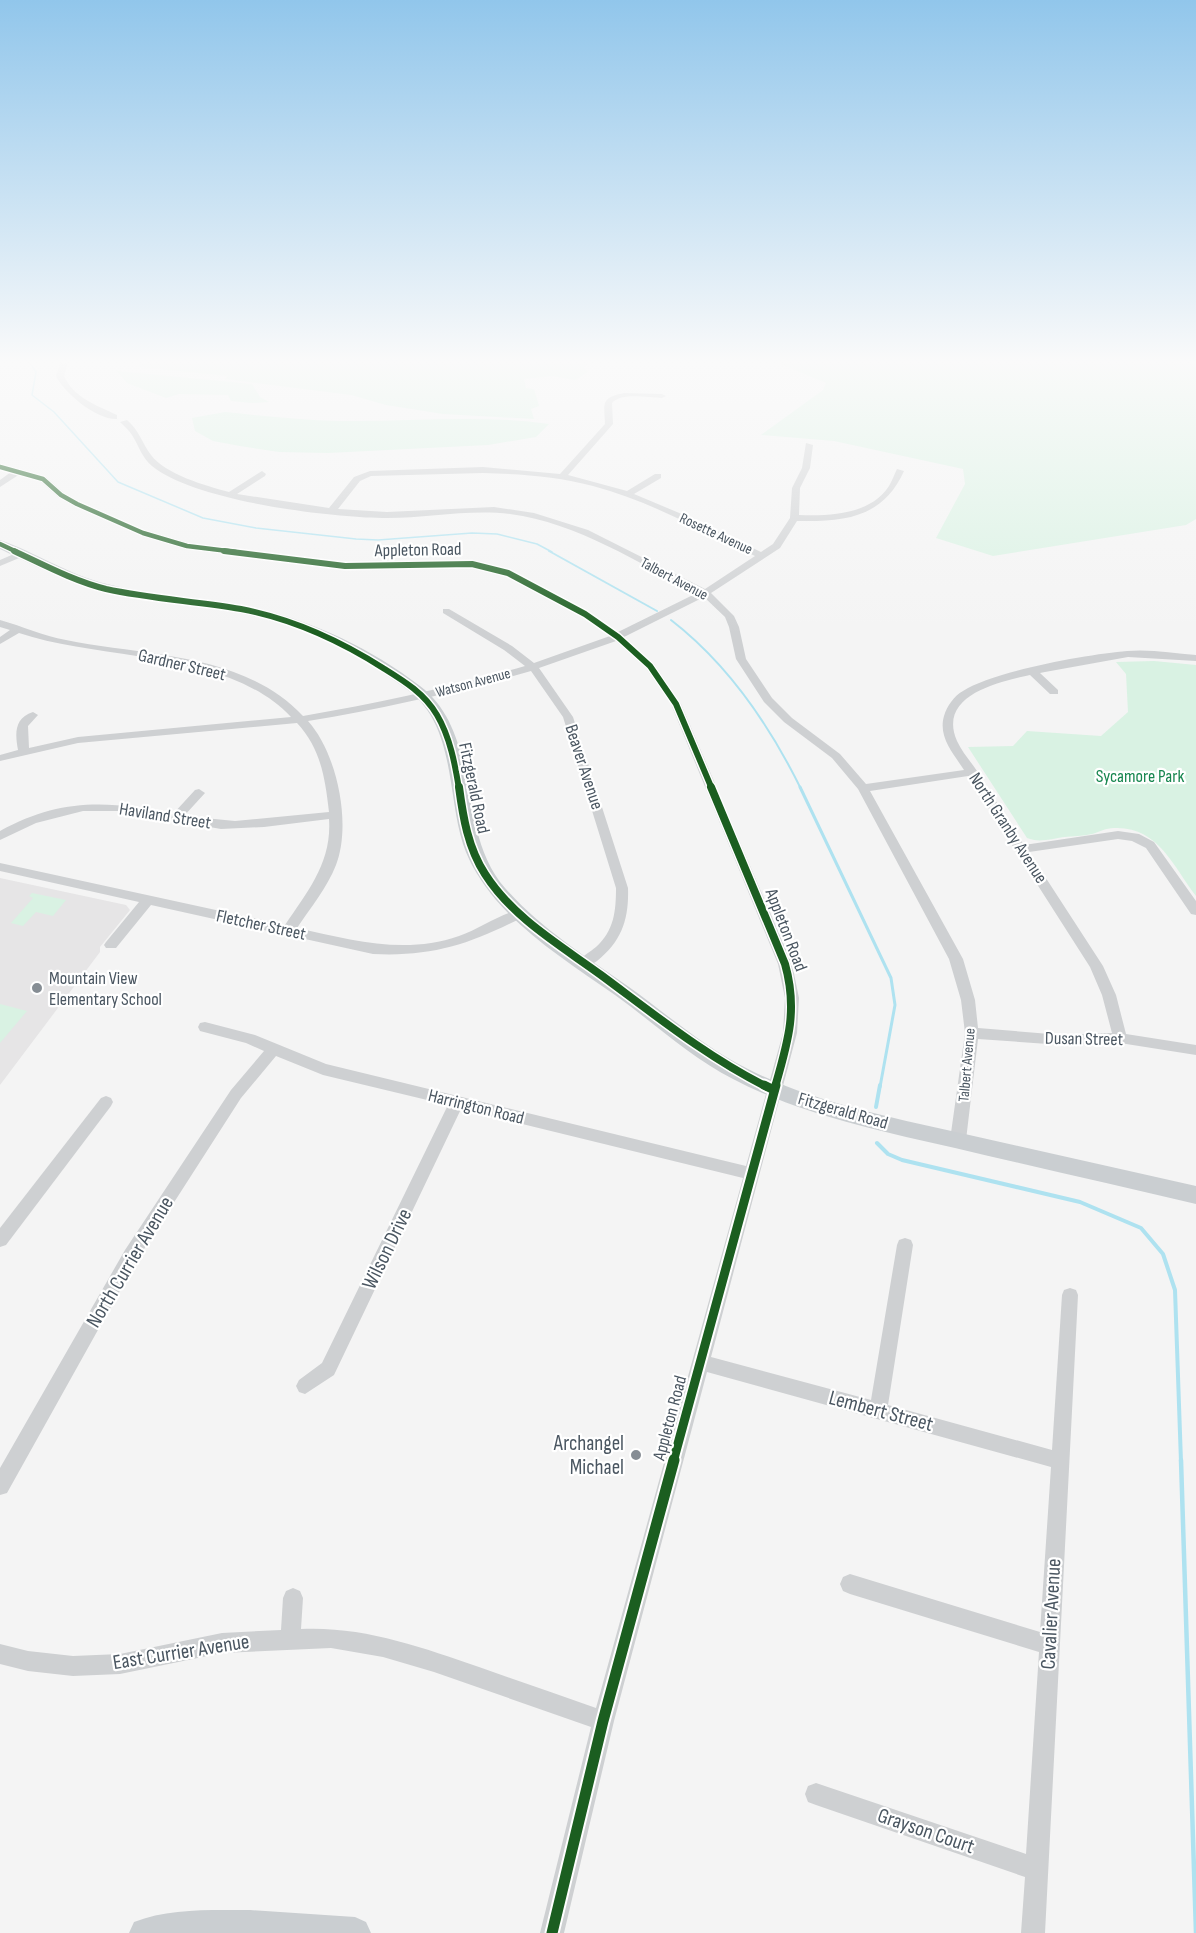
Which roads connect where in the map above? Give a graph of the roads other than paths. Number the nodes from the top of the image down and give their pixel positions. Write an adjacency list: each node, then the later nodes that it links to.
1 (144, 453): 12 (street, Talbert Avenue)
2 (583, 453): 9 (street)
3 (808, 453): 14 (street, Watson Avenue)
4 (0, 467): 5 (street, Appleton Road)
5 (19, 471): 10 (street); 23 (street, Appleton Road)
6 (900, 471): 14 (street)
7 (262, 474): 12 (street)
8 (658, 476): 11 (street)
9 (562, 477): 11 (street, Rosette Avenue); 13 (street, Rosette Avenue)
10 (0, 484)
11 (628, 494): 17 (street, Rosette Avenue)
12 (228, 496): 13 (street, Talbert Avenue)
13 (331, 511): 19 (street, Talbert Avenue)
14 (794, 518): 17 (street, Watson Avenue)
15 (0, 544): 16 (main road, Fitzgerald Road)
16 (21, 554): 18 (street); 29 (main road, Fitzgerald Road)
17 (763, 556): 19 (street, Watson Avenue)
18 (0, 563)
19 (705, 594): 23 (street, Watson Avenue); 35 (street, Talbert Avenue)
20 (446, 611): 26 (street, Beaver Avenue)
21 (0, 623): 22 (street, Gardner Street)
22 (17, 630): 24 (street); 31 (street, Gardner Street)
23 (618, 637): 26 (street, Watson Avenue); 53 (street, Appleton Road)
24 (0, 641)
25 (1196, 658): 27 (street, North Granby Avenue)
26 (533, 667): 29 (street, Watson Avenue); 47 (street, Beaver Avenue)
27 (1039, 672): 28 (street); 34 (street, North Granby Avenue)
28 (1054, 692)
29 (424, 696): 31 (street, Watson Avenue); 44 (main road, Fitzgerald Road)
30 (33, 715): 32 (street)
31 (302, 718): 32 (street, Watson Avenue); 37 (street, Gardner Street)
32 (24, 752): 33 (street, Watson Avenue)
33 (0, 758)
34 (972, 772): 35 (street); 40 (street, North Granby Avenue)
35 (863, 788): 49 (street, Talbert Avenue)
36 (199, 793): 38 (street)
37 (334, 815): 38 (street, Haviland Street); 45 (street, Gardner Street)
38 (176, 818): 39 (street, Haviland Street)
39 (0, 836)
40 (1023, 849): 43 (street); 50 (street, North Granby Avenue)
41 (0, 867): 42 (street, Fletcher Street)
42 (148, 900): 45 (street, Fletcher Street); 46 (street)
43 (1196, 911)
44 (518, 914): 45 (street, Fletcher Street); 47 (main road, Fitzgerald Road)
45 (288, 931)
46 (111, 945)
47 (584, 963): 53 (main road, Fitzgerald Road)
48 (205, 1027): 51 (street, Harrington Road)
49 (972, 1033): 50 (street, Dusan Street); 56 (street, Talbert Avenue)
50 (1120, 1038): 52 (street, Dusan Street)
51 (275, 1048): 55 (street, Harrington Road); 66 (street, North Currier Avenue)
52 (1196, 1050)
53 (774, 1090): 56 (main road, Fitzgerald Road); 57 (street, Appleton Road)
54 (106, 1102): 59 (street)
55 (457, 1102): 57 (street, Harrington Road); 63 (street, Wilson Drive)
56 (958, 1140): 58 (main road, Fitzgerald Road)
57 (751, 1174): 62 (street, Appleton Road)
58 (1196, 1195)
59 (0, 1240)
60 (905, 1245): 64 (street)
61 (1070, 1295): 65 (street, Cavalier Avenue)
62 (701, 1362): 64 (street, Lembert Street); 72 (street, Appleton Road)
63 (305, 1386)
64 (878, 1411): 65 (street, Lembert Street)
65 (1060, 1461): 70 (street, Cavalier Avenue)
66 (0, 1486)
67 (850, 1584): 70 (street)
68 (293, 1598): 69 (street)
69 (290, 1639): 71 (street, East Currier Avenue); 72 (street, East Currier Avenue)
70 (1049, 1645): 74 (street, Cavalier Avenue)
71 (0, 1654)
72 (603, 1721): 78 (street, Appleton Road)
73 (816, 1794): 74 (street, Grayson Court)
74 (1036, 1869): 79 (street, Cavalier Avenue)
75 (174, 1930): 76 (main road); 77 (main road)
76 (145, 1933)
77 (355, 1933)
78 (552, 1933)
79 (1033, 1933)

